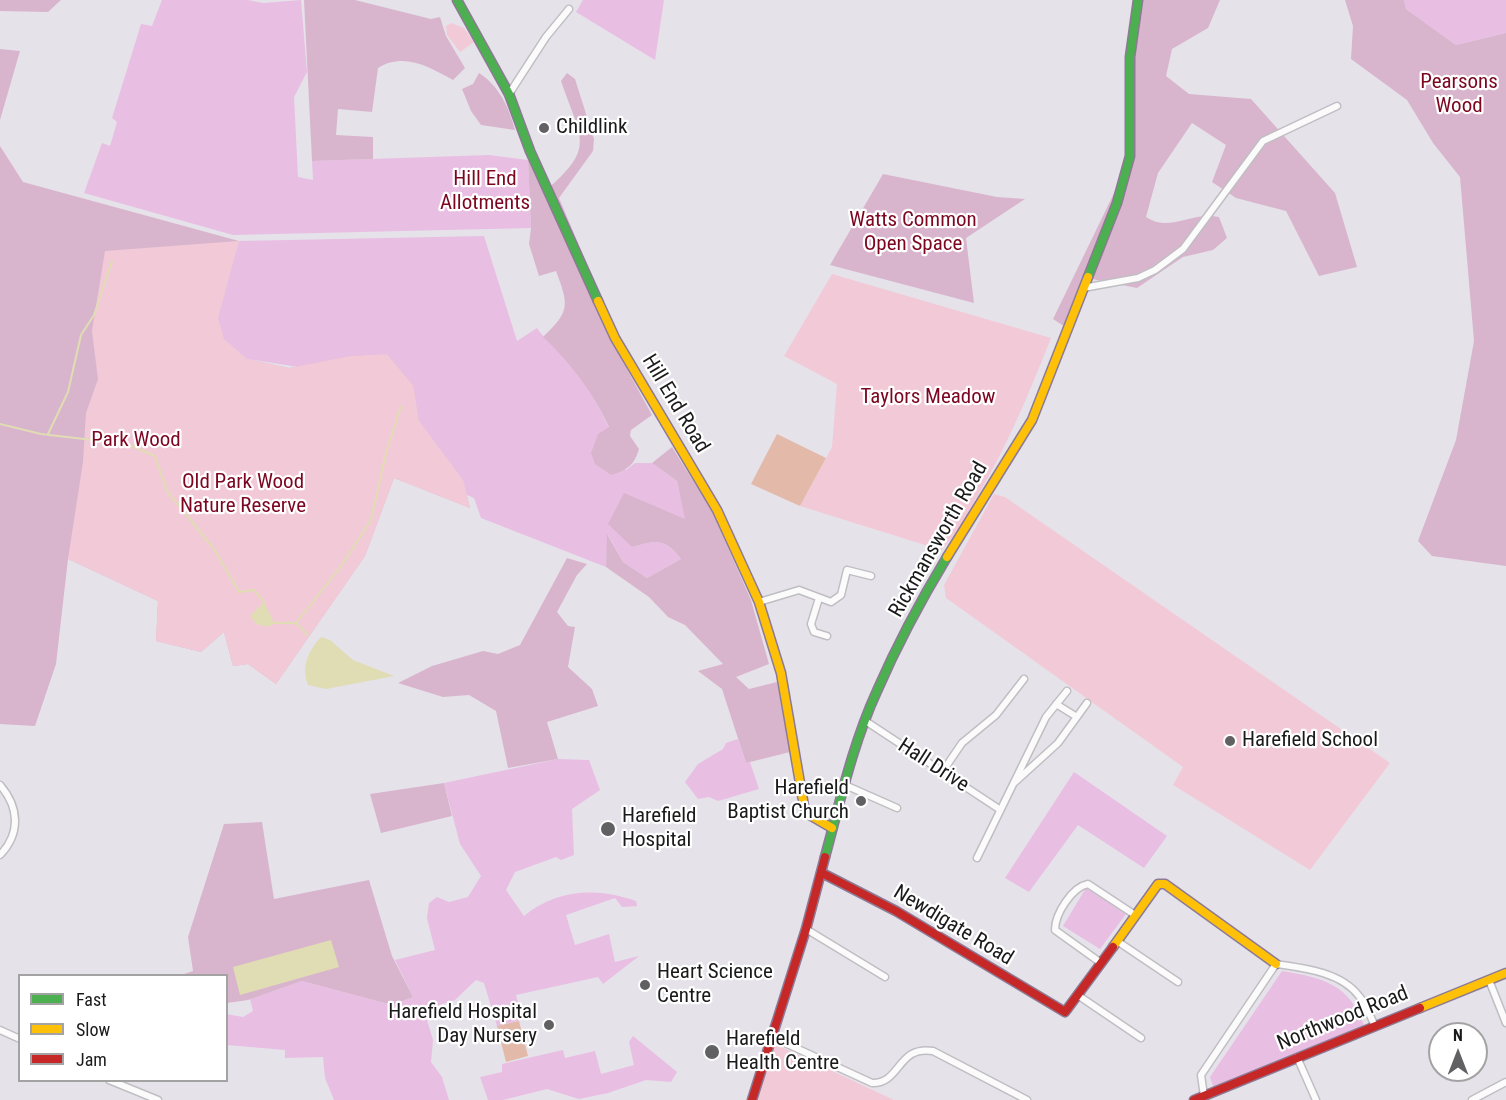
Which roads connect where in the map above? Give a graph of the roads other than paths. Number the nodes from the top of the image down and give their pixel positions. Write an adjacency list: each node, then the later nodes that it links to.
1 (457, 0): 4 (street, Hill End Road)
2 (1138, 0): 6 (street, Rickmansworth Road)
3 (569, 9): 4 (street)
4 (509, 94): 9 (street, Hill End Road)
5 (1337, 106): 6 (street)
6 (1083, 288): 16 (street, Rickmansworth Road)
7 (871, 576): 8 (street)
8 (819, 597): 9 (street); 10 (street)
9 (759, 602): 23 (street, Hill End Road)
10 (827, 636)
11 (1024, 679): 17 (street)
12 (1067, 691): 14 (street)
13 (1087, 703): 15 (street)
14 (1056, 704): 15 (street); 20 (street)
15 (1077, 717): 20 (street)
16 (867, 722): 17 (street, Hall Drive); 19 (street, Rickmansworth Road)
17 (943, 771): 22 (street, Hall Drive)
18 (0, 785): 24 (street)
19 (845, 785): 21 (street); 23 (street, Rickmansworth Road)
20 (1011, 785): 22 (street)
21 (897, 808)
22 (999, 810): 25 (street)
23 (832, 828): 26 (street, Rickmansworth Road)
24 (0, 855)
25 (977, 858)
26 (822, 873): 28 (street, Rickmansworth Road); 36 (street, Newdigate Road)
27 (1135, 915): 29 (street); 30 (street); 31 (street)
28 (806, 929): 33 (street); 40 (street, Rickmansworth Road)
29 (1117, 941): 30 (street); 35 (street)
30 (1101, 963): 36 (street)
31 (1276, 964): 38 (street); 46 (street)
32 (1506, 973): 34 (street, Northwood Road)
33 (885, 977)
34 (1489, 980): 37 (street); 38 (street, Northwood Road)
35 (1178, 982)
36 (1079, 996): 42 (street)
37 (1506, 1023)
38 (1375, 1026): 43 (street, Northwood Road)
39 (0, 1030): 41 (street)
40 (772, 1037): 48 (street, Rickmansworth Road); 49 (street)
41 (18, 1038)
42 (1141, 1038)
43 (1297, 1057): 46 (street, Northwood Road); 51 (street)
44 (114, 1082): 47 (street)
45 (1506, 1082): 52 (street)
46 (1204, 1096): 50 (street, Northwood Road)
47 (158, 1100)
48 (753, 1100)
49 (1027, 1100)
50 (1194, 1100)
51 (1316, 1100)
52 (1472, 1100)

